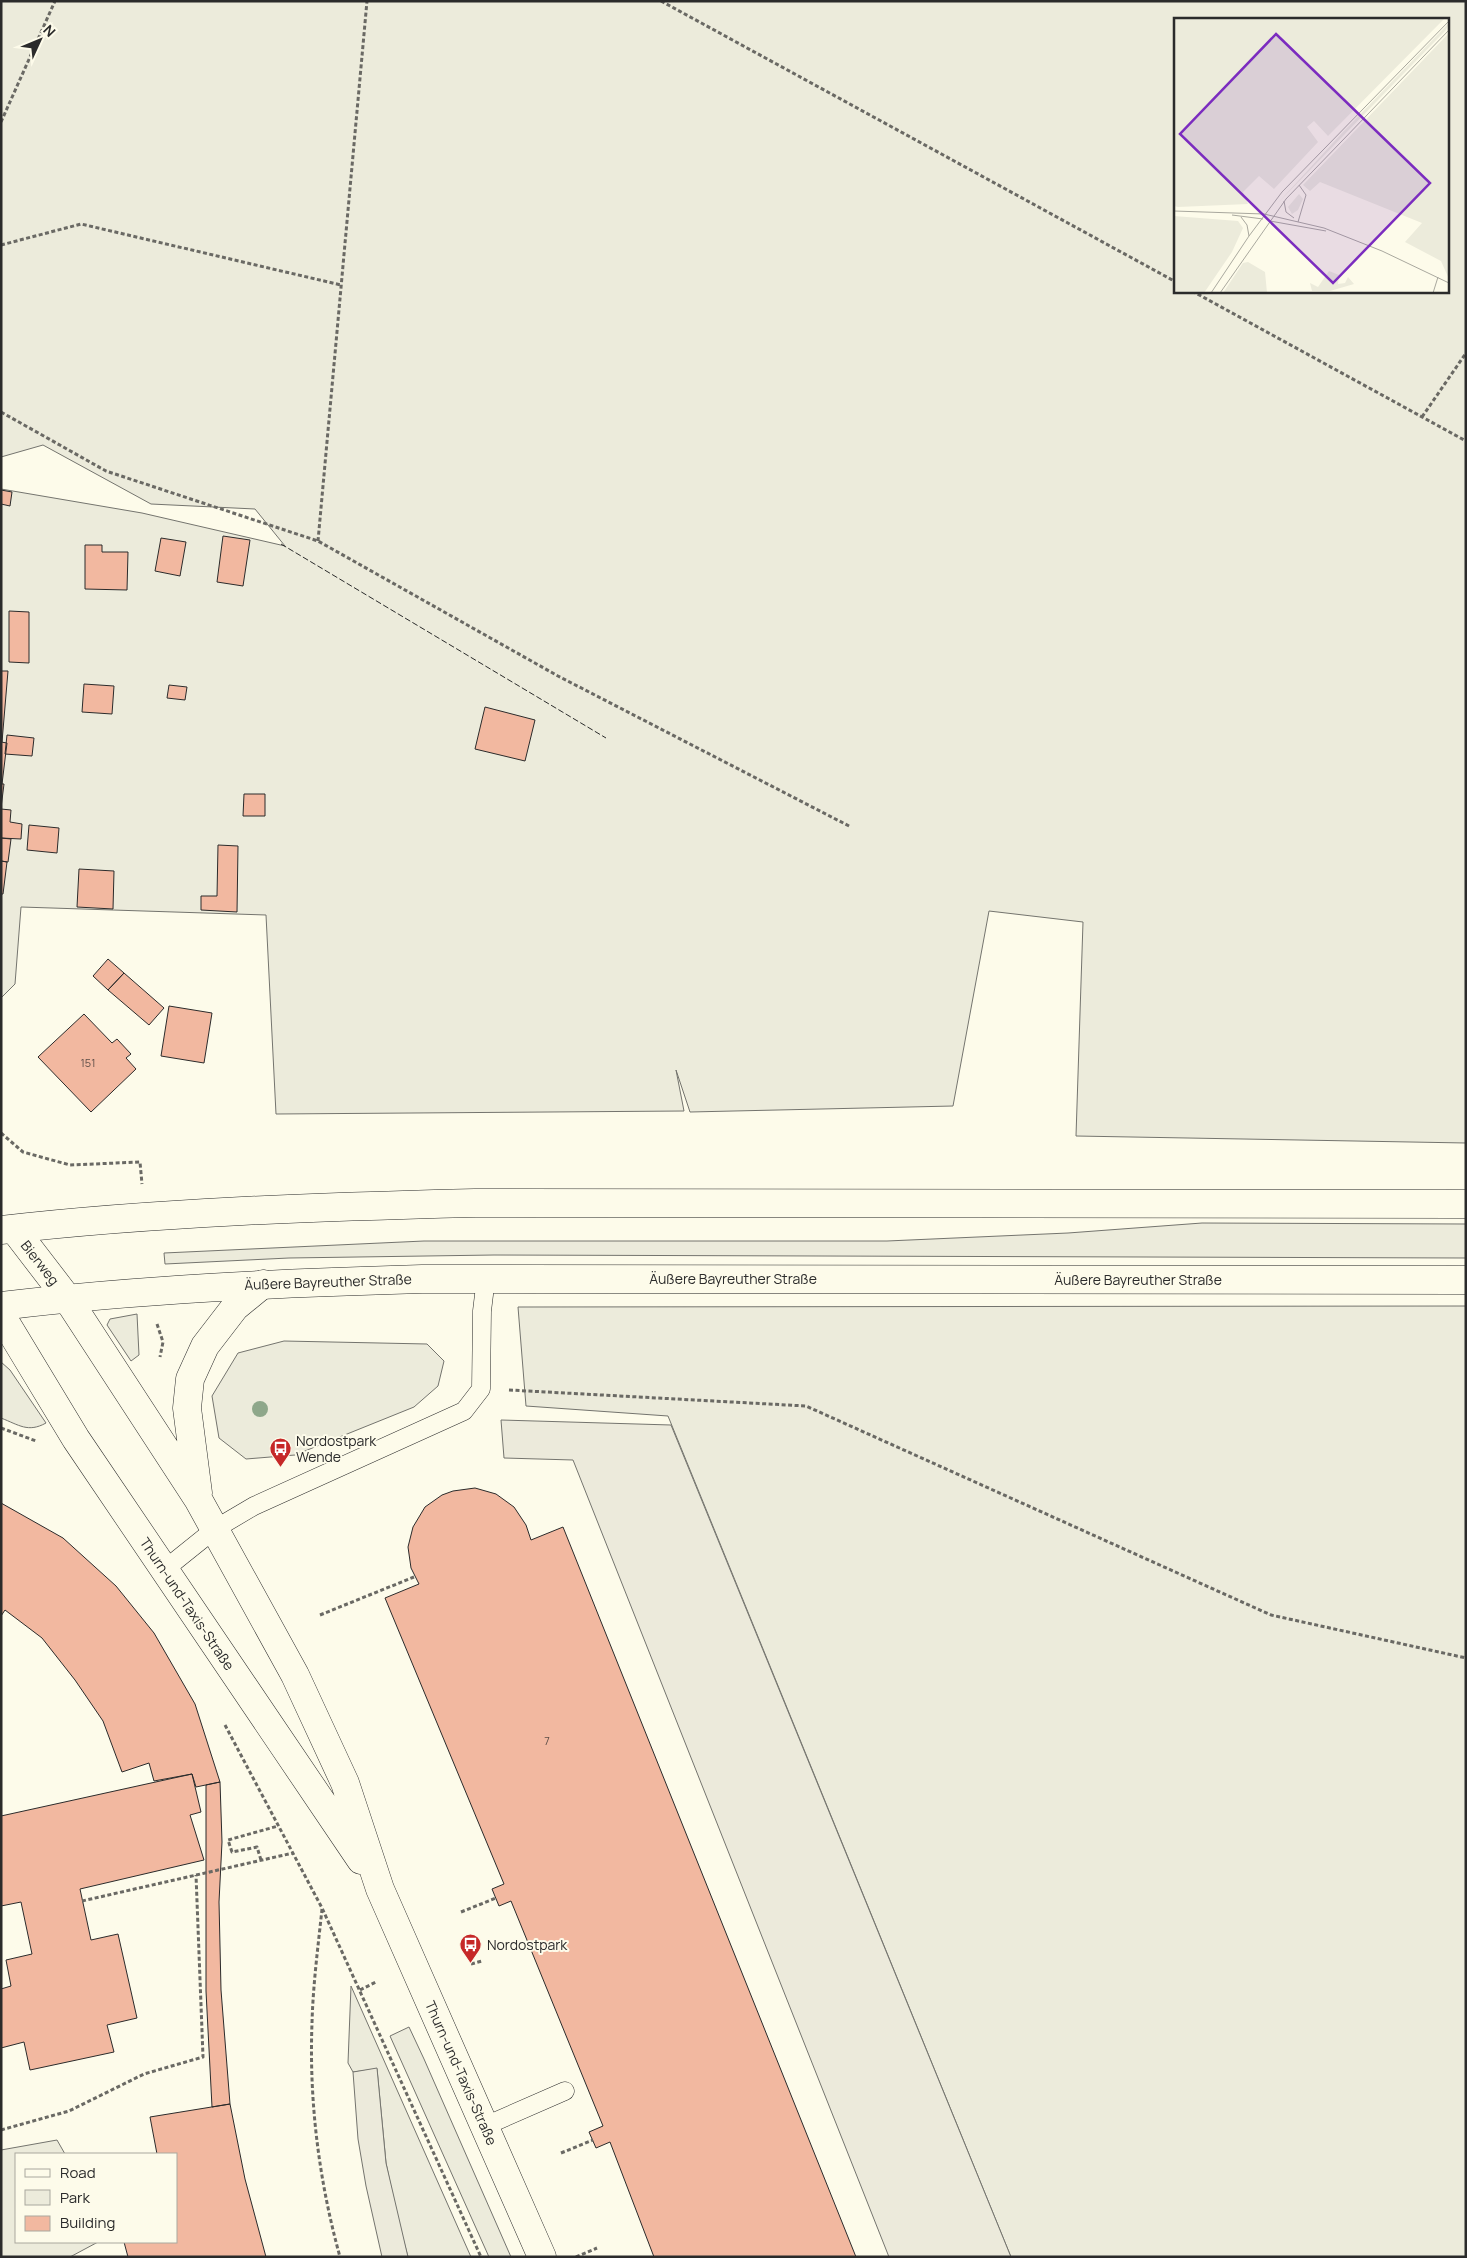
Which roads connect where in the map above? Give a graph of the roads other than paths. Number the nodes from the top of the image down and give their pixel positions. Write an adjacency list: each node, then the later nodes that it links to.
1 (1466, 1204): 2 (main road)
2 (7, 1229): 6 (main road, Bierweg)
3 (486, 1278): 4 (main road, Äußere Bayreuther Straße); 5 (main road, Äußere Bayreuther Straße); 10 (lane)
4 (1466, 1280)
5 (263, 1284): 6 (main road, Äußere Bayreuther Straße); 9 (main road)
6 (67, 1298): 7 (main road, Äußere Bayreuther Straße); 9 (main road, Thurn-und-Taxis-Straße)
7 (1, 1306)
8 (1, 1315): 11 (main road, Thurn-und-Taxis-Straße)
9 (198, 1499): 10 (main road, Thurn-und-Taxis-Straße)
10 (215, 1529): 11 (lane); 12 (main road, Thurn-und-Taxis-Straße)
11 (164, 1570): 12 (main road, Thurn-und-Taxis-Straße)
12 (380, 1889): 14 (main road, Thurn-und-Taxis-Straße)
13 (565, 2091): 14 (lane)
14 (485, 2126): 15 (main road, Thurn-und-Taxis-Straße)
15 (542, 2257)

